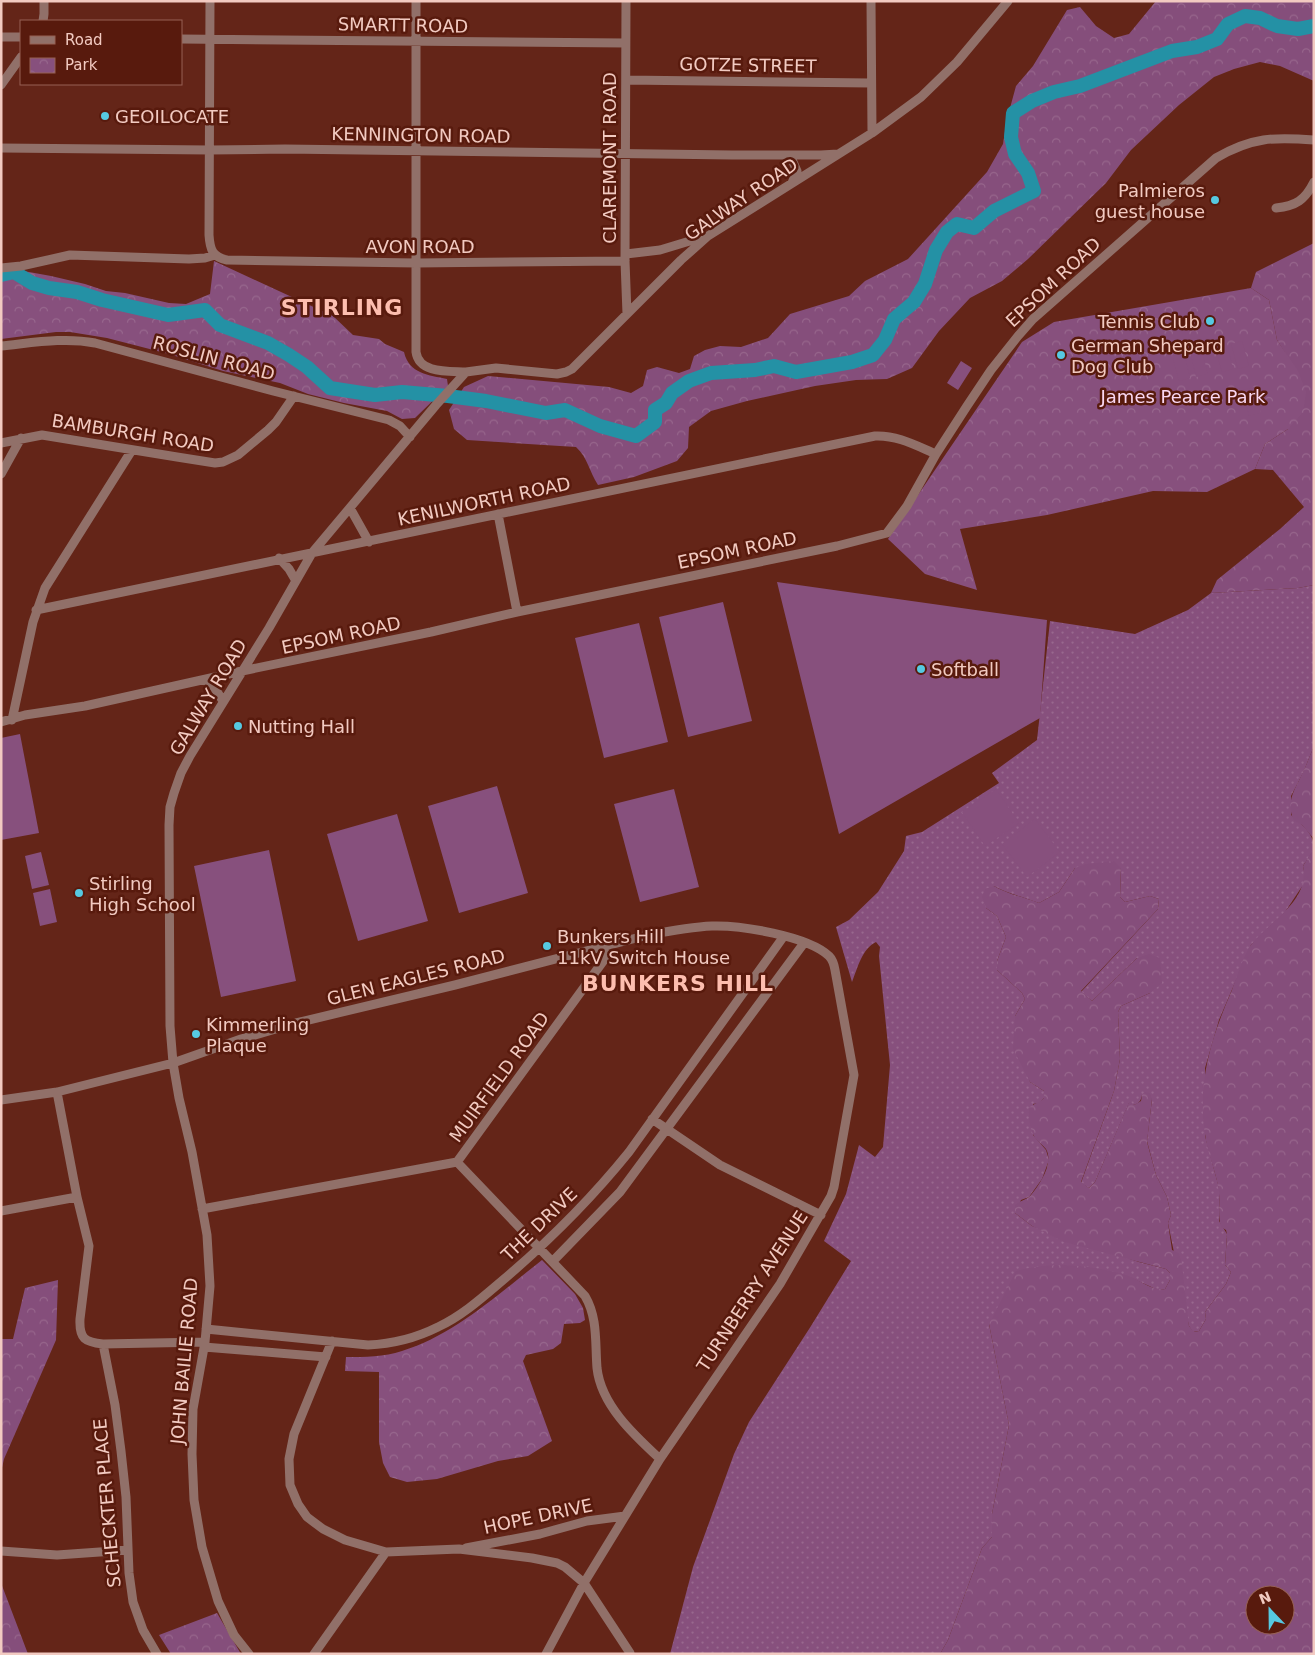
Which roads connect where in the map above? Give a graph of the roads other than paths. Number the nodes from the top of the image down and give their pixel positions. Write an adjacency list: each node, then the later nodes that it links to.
1 (44, 1): 7 (street)
2 (210, 1): 11 (street)
3 (416, 1): 12 (street, GALWAY ROAD)
4 (626, 1): 13 (street, CLAREMONT ROAD)
5 (870, 1): 16 (street)
6 (1008, 1): 18 (street, GALWAY ROAD)
7 (43, 20)
8 (1, 37): 9 (street)
9 (20, 37)
10 (182, 39): 11 (street, SMARTT ROAD)
11 (210, 40): 12 (street, SMARTT ROAD); 21 (street)
12 (416, 41): 13 (street, SMARTT ROAD); 22 (street, GALWAY ROAD)
13 (625, 43): 15 (street, CLAREMONT ROAD)
14 (20, 58): 17 (street)
15 (626, 80): 16 (street, GOTZE STREET); 23 (street, CLAREMONT ROAD)
16 (870, 83): 18 (street)
17 (1, 85)
18 (872, 133): 24 (street, GALWAY ROAD)
19 (1314, 140): 42 (street, EPSOM ROAD)
20 (1, 148): 21 (street, KENNINGTON ROAD)
21 (210, 150): 22 (street, KENNINGTON ROAD); 30 (street)
22 (415, 152): 23 (street, KENNINGTON ROAD); 32 (street, GALWAY ROAD)
23 (626, 153): 25 (street, KENNINGTON ROAD); 31 (street, CLAREMONT ROAD)
24 (840, 154): 25 (street, KENNINGTON ROAD); 27 (street, GALWAY ROAD)
25 (790, 155): 27 (street)
26 (1314, 182): 28 (street)
27 (792, 183): 29 (street, GALWAY ROAD)
28 (1276, 208)
29 (708, 236): 31 (street, AVON ROAD); 34 (street, GALWAY ROAD)
30 (213, 252): 32 (street, AVON ROAD); 33 (street, AVON ROAD)
31 (626, 258): 32 (street, AVON ROAD); 34 (street, CLAREMONT ROAD)
32 (416, 263): 36 (street, GALWAY ROAD)
33 (1, 268)
34 (627, 314): 36 (street, GALWAY ROAD)
35 (1, 346): 37 (street, ROSLIN ROAD)
36 (466, 372): 38 (street, GALWAY ROAD)
37 (294, 396): 38 (street, ROSLIN ROAD); 41 (street, BAMBURGH ROAD)
38 (410, 437): 44 (street, GALWAY ROAD)
39 (22, 438): 40 (street, BAMBURGH ROAD); 41 (street, BAMBURGH ROAD); 43 (street)
40 (1, 443)
41 (132, 450): 50 (street)
42 (936, 454): 45 (street, KENILWORTH ROAD); 51 (street, EPSOM ROAD)
43 (1, 474)
44 (350, 508): 46 (street); 47 (street, GALWAY ROAD)
45 (498, 514): 46 (street, KENILWORTH ROAD); 51 (street)
46 (369, 542): 47 (street, KENILWORTH ROAD)
47 (312, 553): 48 (street, KENILWORTH ROAD); 49 (street, GALWAY ROAD)
48 (279, 558): 49 (street); 50 (street, KENILWORTH ROAD)
49 (296, 581): 52 (street, GALWAY ROAD)
50 (36, 610): 55 (street)
51 (518, 612): 52 (street, EPSOM ROAD)
52 (242, 671): 53 (street, EPSOM ROAD); 54 (street, GALWAY ROAD)
53 (203, 680): 54 (street); 55 (street, EPSOM ROAD)
54 (223, 701): 60 (street, GALWAY ROAD)
55 (12, 720): 56 (street, EPSOM ROAD)
56 (1, 722)
57 (784, 936): 58 (street, TURNBERRY AVENUE); 59 (street, GLEN EAGLES ROAD); 63 (street, THE DRIVE)
58 (804, 943): 64 (street, THE DRIVE); 69 (street, TURNBERRY AVENUE)
59 (605, 946): 60 (street, GLEN EAGLES ROAD); 65 (street, MUIRFIELD ROAD)
60 (173, 1063): 61 (street, GLEN EAGLES ROAD); 67 (street, JOHN BAILIE ROAD)
61 (57, 1092): 62 (street, GLEN EAGLES ROAD); 66 (street)
62 (1, 1100)
63 (652, 1119): 64 (street); 70 (street, THE DRIVE)
64 (667, 1130): 69 (street); 71 (street, THE DRIVE)
65 (457, 1162): 67 (street, MUIRFIELD ROAD); 70 (street)
66 (77, 1197): 68 (street); 74 (street)
67 (202, 1209): 72 (street, JOHN BAILIE ROAD)
68 (1, 1211)
69 (821, 1215): 77 (street, TURNBERRY AVENUE)
70 (540, 1248): 71 (street); 73 (street, THE DRIVE)
71 (553, 1261): 77 (street)
72 (206, 1329): 73 (street, THE DRIVE); 75 (street, JOHN BAILIE ROAD)
73 (332, 1341): 76 (street, HOPE DRIVE)
74 (103, 1344): 75 (street); 80 (street, SCHECKTER PLACE)
75 (205, 1344): 76 (street); 85 (street, JOHN BAILIE ROAD)
76 (326, 1357): 82 (street, HOPE DRIVE)
77 (660, 1459): 78 (street, TURNBERRY AVENUE)
78 (625, 1516): 79 (street, HOPE DRIVE); 83 (street, TURNBERRY AVENUE)
79 (459, 1549): 82 (street, HOPE DRIVE); 83 (street, HOPE DRIVE)
80 (128, 1550): 81 (street); 84 (street, SCHECKTER PLACE)
81 (1, 1552)
82 (386, 1552): 86 (street)
83 (584, 1583): 87 (street, TURNBERRY AVENUE); 88 (street, HOPE DRIVE)
84 (157, 1654)
85 (249, 1654)
86 (314, 1654)
87 (546, 1654)
88 (630, 1654)

